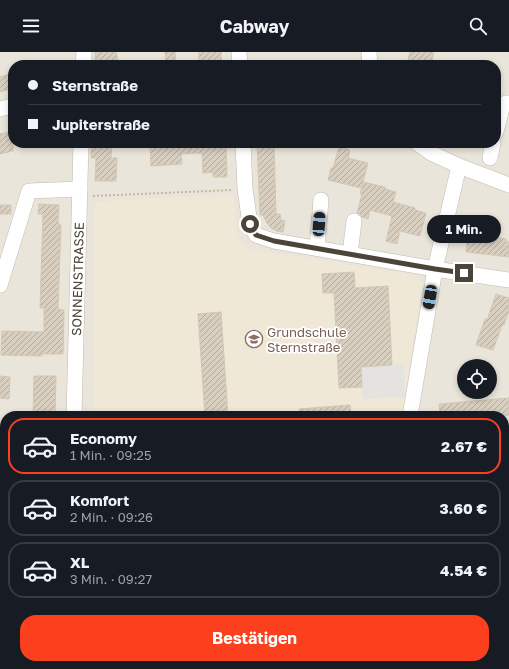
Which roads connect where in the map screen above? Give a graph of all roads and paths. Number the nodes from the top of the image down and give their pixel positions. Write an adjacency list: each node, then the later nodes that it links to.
1 (509, 103): 2 (street)
2 (501, 112)
3 (81, 148): 9 (street, SONNENSTRASSE)
4 (243, 148): 8 (street)
5 (424, 148): 6 (street)
6 (459, 166): 7 (street); 14 (street)
7 (509, 185)
8 (245, 189): 9 (path); 12 (street)
9 (80, 193): 16 (street); 17 (street, SONNENSTRASSE)
10 (321, 200): 12 (street)
11 (354, 222): 13 (street)
12 (317, 248): 13 (street)
13 (350, 254): 14 (street)
14 (435, 269): 15 (street); 18 (street)
15 (509, 280)
16 (0, 285)
17 (74, 411)
18 (411, 411)

